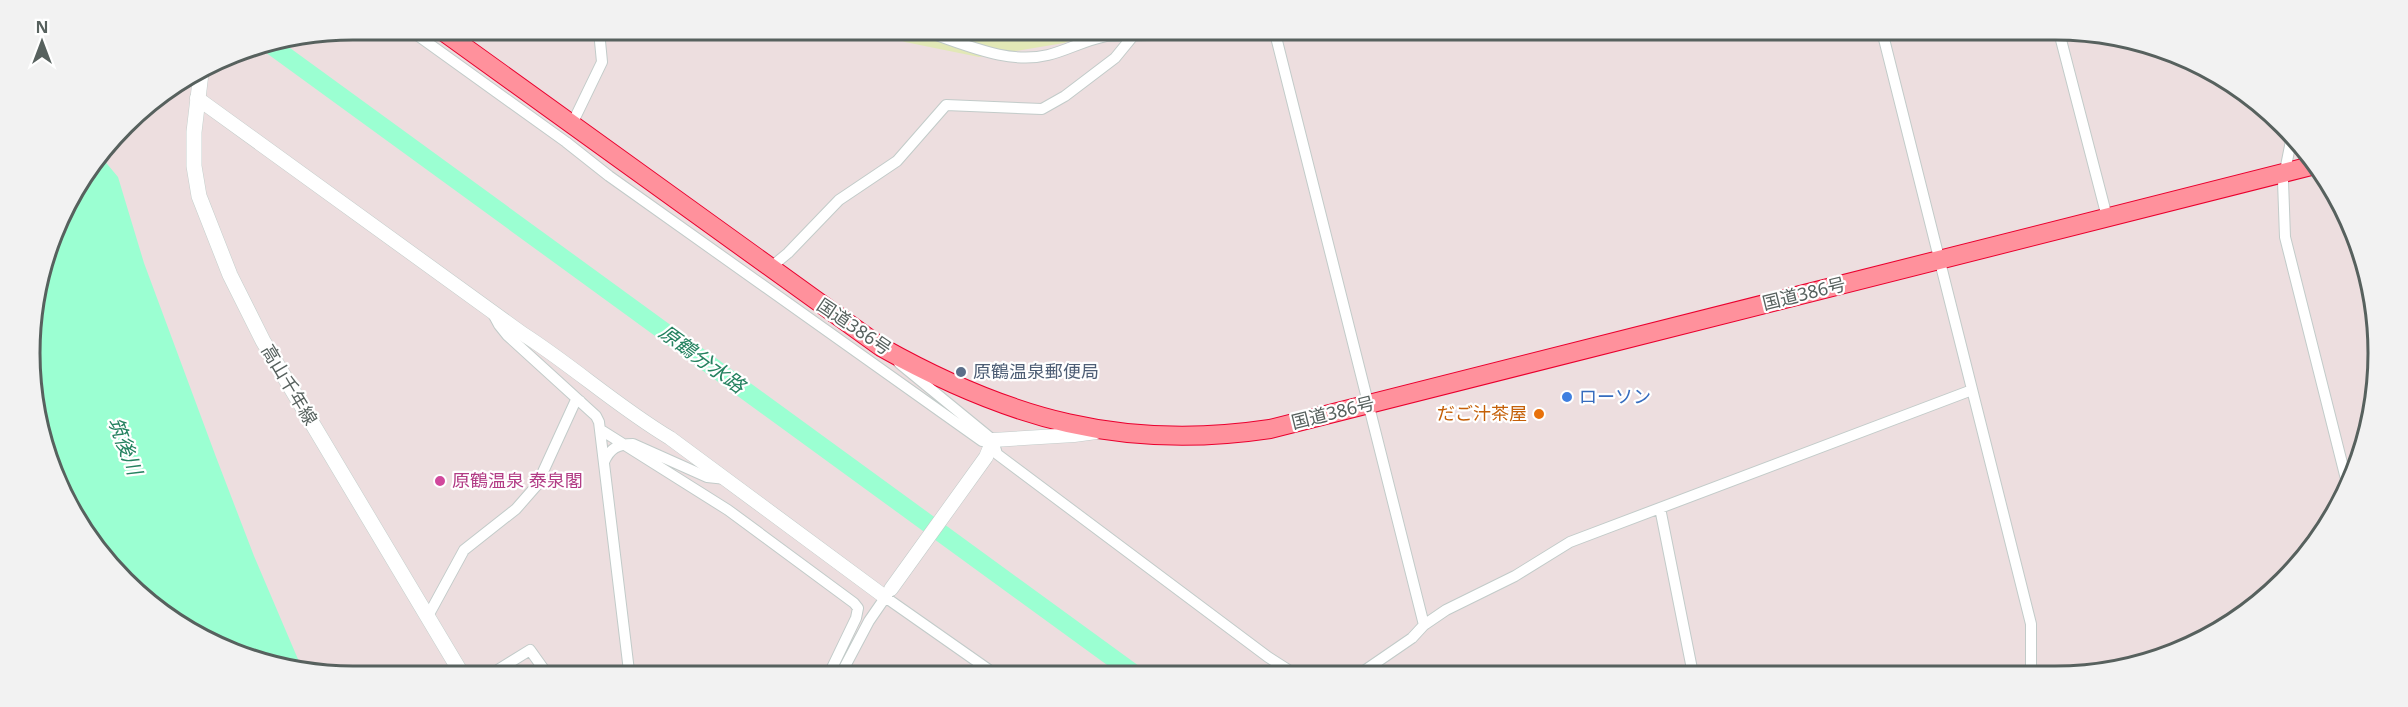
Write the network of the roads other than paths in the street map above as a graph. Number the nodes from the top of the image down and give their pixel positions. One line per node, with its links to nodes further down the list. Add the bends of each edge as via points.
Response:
1 (424, 40): 25 (street, via 907,389 982,441)
2 (455, 40): 11 (highway, 国道386号)
3 (600, 40): 11 (street, via 602,62)
4 (953, 40): 5 (street, via 1021,59 1048,55)
5 (1087, 40)
6 (1130, 40): 17 (street, via 1115,58 1042,109 946,105 897,161 839,200)
7 (1277, 40): 22 (street)
8 (1884, 40): 16 (street)
9 (2061, 40): 15 (street)
10 (199, 86): 18 (street); 32 (main road, 高山千年線, via 193,156 196,180 230,275 265,346)
11 (572, 124): 17 (highway, 国道386号)
12 (2290, 147): 14 (street)
13 (2306, 167): 14 (highway, 国道386号)
14 (2284, 173): 15 (highway, 国道386号); 28 (street, via 2285,237)
15 (2107, 217): 16 (highway, 国道386号)
16 (1940, 260): 20 (street); 22 (highway, 国道386号)
17 (770, 268): 19 (highway, 国道386号)
18 (492, 311): 21 (street, via 507,334); 29 (street)
19 (881, 347): 24 (highway, 国道386号, via 949,383 1004,405); 25 (street)
20 (1972, 390): 30 (street); 44 (street, via 2031,624)
21 (580, 401): 23 (street, via 596,416); 32 (street, via 575,402 537,485 516,508 464,550)
22 (1367, 404): 24 (highway, 国道386号, via 1245,432 1164,435); 33 (street)
23 (601, 430): 26 (street); 27 (street)
24 (1104, 431): 25 (street)
25 (993, 440): 31 (street, via 986,457); 41 (street, via 997,454)
26 (622, 445): 27 (street, via 613,448); 29 (street, via 639,445 707,477); 38 (street, via 728,510 854,603 858,608 856,618)
27 (604, 462): 37 (street)
28 (2344, 472)
29 (726, 479): 31 (street)
30 (1660, 508): 33 (street, via 1570,542); 43 (street)
31 (888, 593): 39 (street); 40 (street)
32 (428, 616): 34 (main road, 高山千年線)
33 (1424, 625): 42 (street)
34 (457, 666)
35 (504, 666): 36 (street, via 530,650)
36 (541, 666)
37 (628, 666)
38 (833, 666)
39 (845, 666)
40 (984, 666)
41 (1282, 666)
42 (1371, 666)
43 (1691, 666)
44 (2031, 666)

